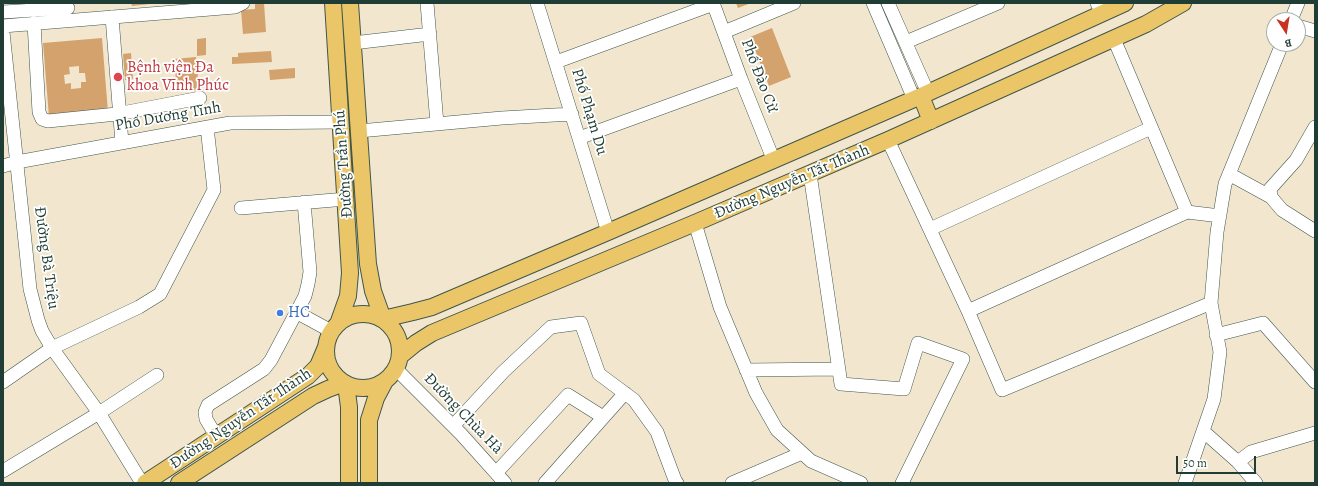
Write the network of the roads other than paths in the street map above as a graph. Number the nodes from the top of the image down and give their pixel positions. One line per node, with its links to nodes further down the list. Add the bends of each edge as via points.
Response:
1 (243, 3): 17 (street, via 235,6)
2 (333, 3): 34 (main road, Đường Trần Phú)
3 (350, 3): 25 (main road, Đường Trần Phú)
4 (427, 3): 22 (street)
5 (537, 3): 27 (street, Phố Phạm Du)
6 (714, 3): 21 (street, Phố Đào Cừ); 27 (street)
7 (794, 3): 21 (street)
8 (873, 3): 29 (street)
9 (888, 3): 24 (street)
10 (998, 3): 13 (street)
11 (1125, 3): 14 (main road, Đường Nguyễn Tất Thành)
12 (1183, 3): 23 (main road, Đường Nguyễn Tất Thành)
13 (983, 6): 24 (street)
14 (1100, 8): 29 (main road, Đường Nguyễn Tất Thành)
15 (69, 10): 16 (street); 17 (street); 18 (street)
16 (3, 12)
17 (112, 17): 31 (street)
18 (34, 23): 19 (street); 31 (street, via 42,119 48,121)
19 (3, 26)
20 (3, 32): 44 (street, Đường Bà Triệu)
21 (724, 32): 28 (street, Phố Đào Cừ)
22 (430, 34): 25 (street); 35 (street)
23 (1114, 39): 33 (main road, Đường Nguyễn Tất Thành); 38 (street)
24 (906, 42): 29 (street)
25 (353, 43): 39 (main road, Đường Trần Phú)
26 (1279, 52): 47 (street)
27 (556, 62): 32 (street, Phố Phạm Du)
28 (741, 79): 40 (street); 43 (street, Phố Đào Cừ)
29 (921, 96): 33 (main road); 43 (main road, Đường Nguyễn Tất Thành)
30 (200, 98): 31 (street)
31 (120, 114): 42 (street)
32 (572, 114): 35 (street); 40 (street, Phố Phạm Du)
33 (931, 121): 41 (main road, Đường Nguyễn Tất Thành)
34 (341, 122): 36 (street, Phố Dương Tĩnh, via 230,123); 49 (main road, Đường Trần Phú)
35 (437, 124): 39 (street)
36 (207, 127): 42 (street, Phố Dương Tĩnh); 64 (street, via 214,190 160,294 139,307)
37 (1315, 127): 48 (street, via 1296,160 1270,189)
38 (1151, 128): 52 (street); 55 (street)
39 (359, 131): 61 (main road, Đường Trần Phú, via 368,264 373,291)
40 (579, 138): 57 (street, Phố Phạm Du)
41 (888, 140): 46 (main road, Đường Nguyễn Tất Thành); 55 (street)
42 (122, 143): 44 (street, Phố Dương Tĩnh)
43 (774, 161): 57 (main road, Đường Nguyễn Tất Thành)
44 (17, 162): 45 (street, Phố Dương Tĩnh); 64 (street, Đường Bà Triệu, via 32,300 42,331)
45 (3, 166)
46 (810, 174): 54 (main road, Đường Nguyễn Tất Thành); 66 (street)
47 (1229, 174): 48 (street); 53 (street)
48 (1272, 198): 56 (street, via 1282,210)
49 (346, 199): 50 (street); 62 (main road, Đường Trần Phú, via 350,281 347,301)
50 (304, 202): 51 (street); 60 (street, via 310,272 305,296)
51 (241, 208)
52 (1187, 212): 53 (street); 59 (street)
53 (1220, 216): 58 (street)
54 (695, 223): 65 (main road, Đường Nguyễn Tất Thành, via 436,331 416,343); 67 (street, via 720,307)
55 (930, 229): 59 (street)
56 (1315, 231)
57 (608, 232): 61 (main road, Đường Nguyễn Tất Thành, via 432,307)
58 (1210, 303): 59 (street, via 1002,390); 63 (street)
59 (968, 311)
60 (296, 312): 62 (street); 79 (street, via 264,369 208,405 206,419)
61 (383, 319): 62 (main road, via 372,314 348,317); 65 (main road, via 397,335 400,345)
62 (332, 333): 72 (main road, via 326,356 335,376); 79 (main road, Đường Nguyễn Tất Thành, via 322,358 313,371)
63 (1216, 335): 71 (street, via 1263,323); 77 (street, via 1220,352 1214,398)
64 (52, 348): 70 (street); 74 (street, Đường Bà Triệu)
65 (398, 362): 69 (main road); 76 (street, Đường Chùa Hà)
66 (839, 369): 67 (street); 93 (street, via 841,384 904,388 918,343 963,359)
67 (746, 370): 80 (street, via 777,430)
68 (157, 375): 74 (street)
69 (385, 381): 72 (main road, via 364,388); 87 (main road, via 369,420)
70 (3, 382)
71 (1315, 382)
72 (344, 383): 85 (main road, Đường Nguyễn Tất Thành, via 313,396); 86 (main road, via 349,407)
73 (625, 393): 75 (street); 76 (street, via 598,374 582,323 551,327 503,372); 90 (street, via 634,400 657,432)
74 (99, 413): 82 (street); 84 (street, Đường Bà Triệu)
75 (603, 417): 83 (street, via 568,395); 89 (street)
76 (453, 426): 83 (street, Đường Chùa Hà)
77 (1203, 431): 81 (street); 94 (street)
78 (1315, 433): 81 (street, via 1251,452)
79 (216, 436): 84 (main road, Đường Nguyễn Tất Thành)
80 (802, 453): 91 (street); 92 (street, via 811,461)
81 (1238, 462): 95 (street)
82 (3, 472)
83 (496, 473): 88 (street, Đường Chùa Hà)
84 (143, 483)
85 (179, 483)
86 (349, 483)
87 (368, 483)
88 (505, 483)
89 (545, 483)
90 (677, 483)
91 (732, 483)
92 (861, 483)
93 (902, 483)
94 (1186, 483)
95 (1256, 483)

